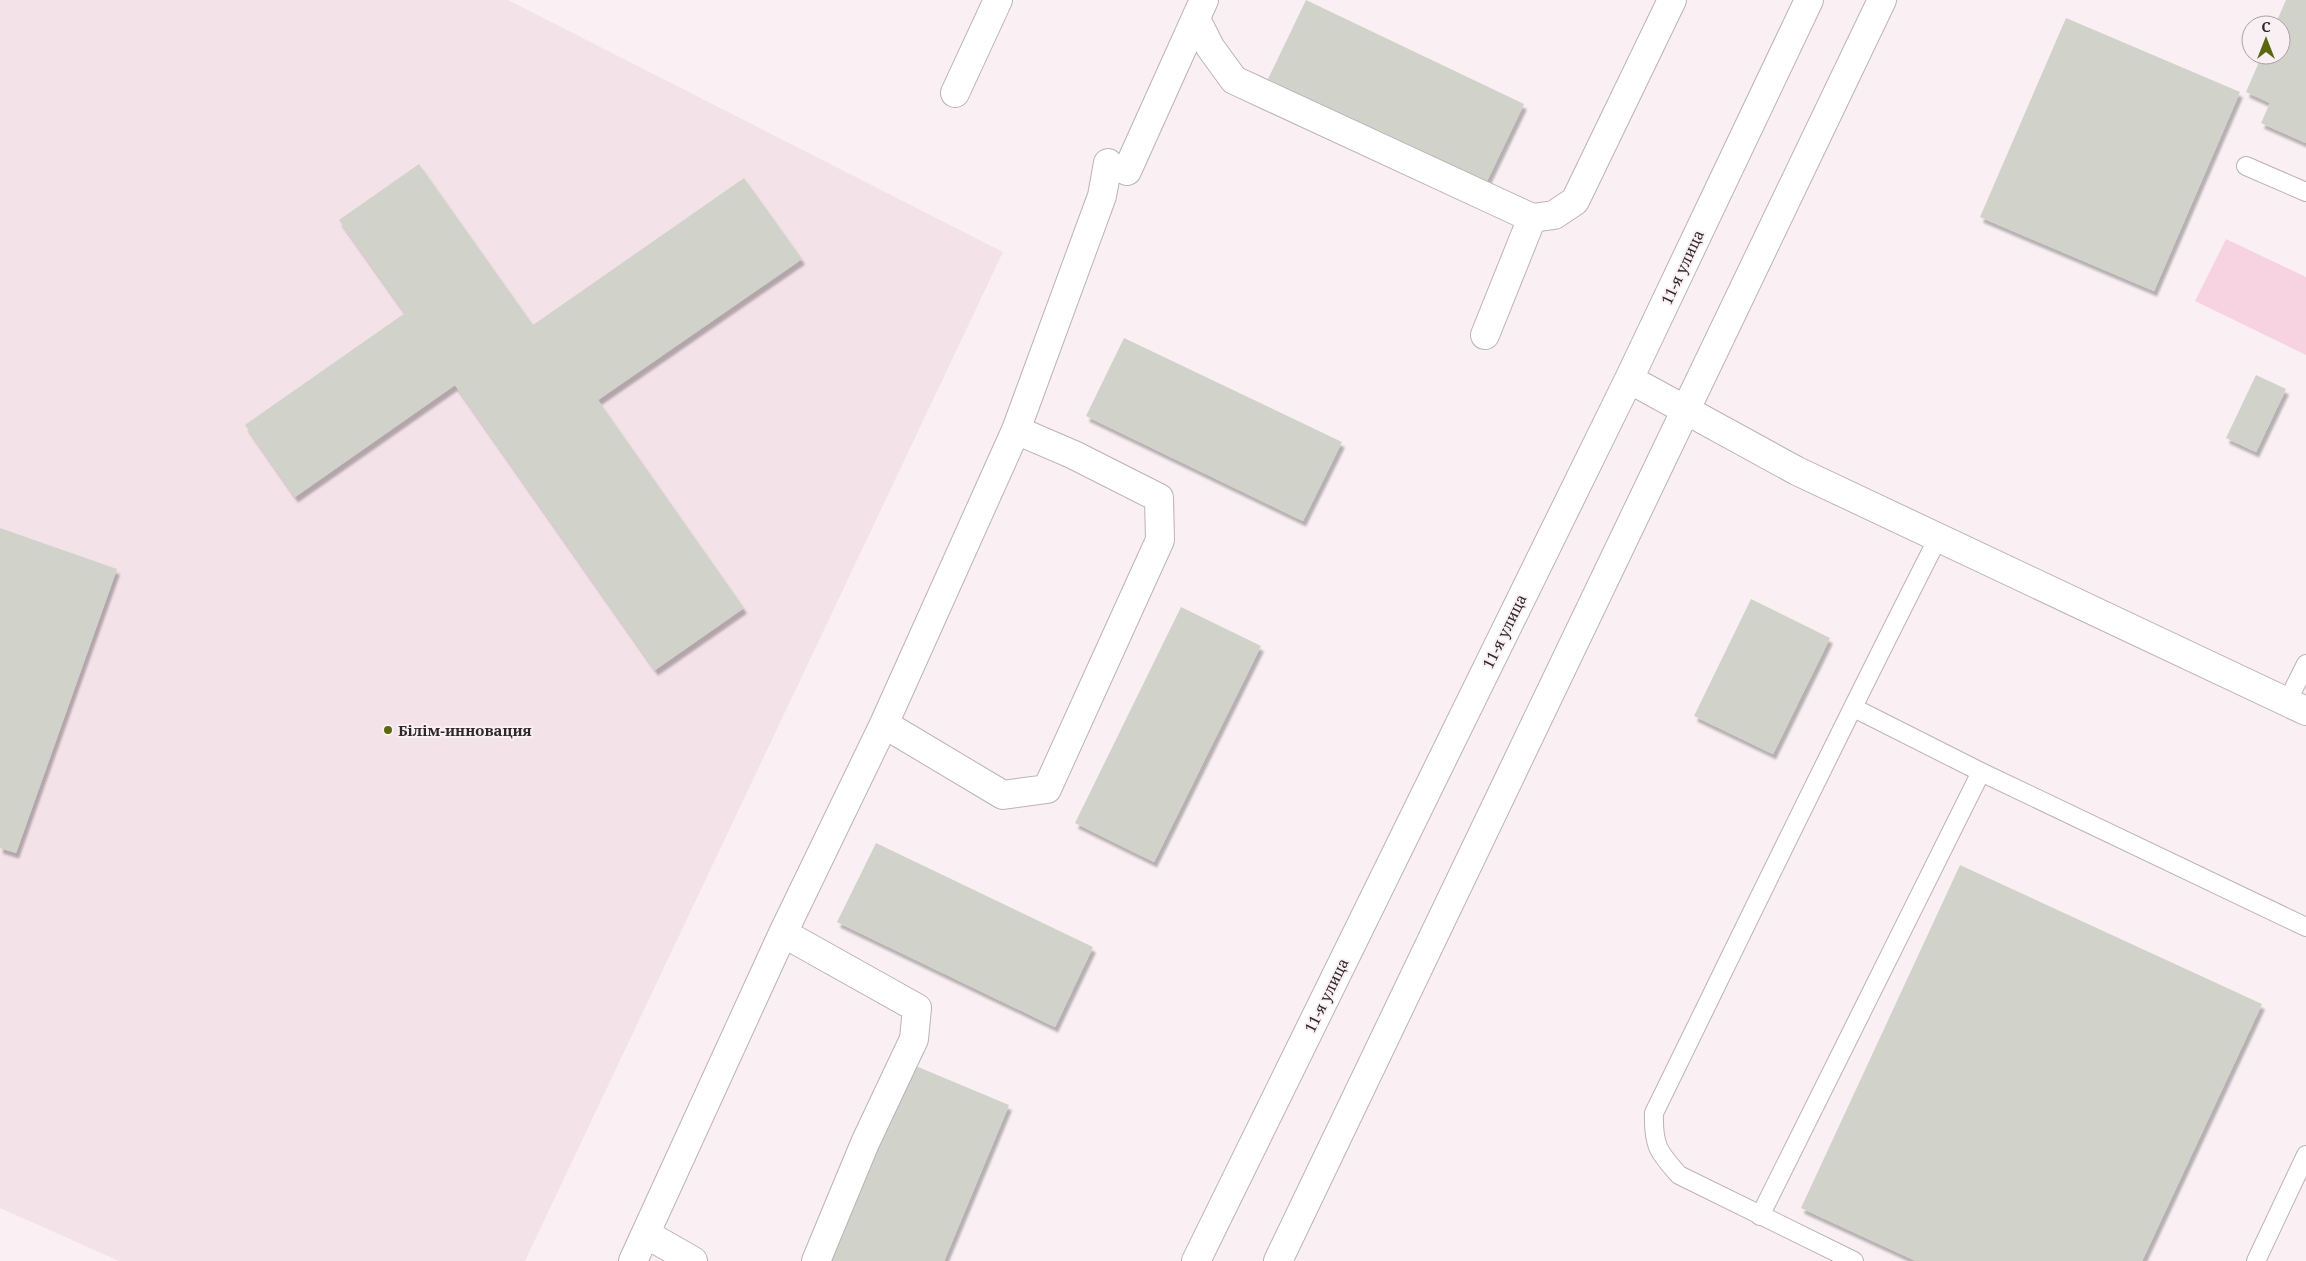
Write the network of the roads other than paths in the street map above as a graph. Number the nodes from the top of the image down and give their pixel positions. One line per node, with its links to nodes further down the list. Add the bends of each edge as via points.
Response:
1 (998, 0): 6 (street)
2 (1672, 0): 9 (street, via 1574,201 1554,215)
3 (1809, 0): 11 (street, 11-я улица)
4 (1882, 0): 12 (street)
5 (1200, 10): 9 (street, via 1210,47 1234,80); 13 (street, via 1102,196)
6 (955, 93)
7 (2246, 166): 8 (lane)
8 (2306, 192)
9 (1532, 218): 10 (street)
10 (1485, 335)
11 (1629, 379): 12 (street); 28 (street, 11-я улица)
12 (1687, 410): 14 (street, via 1797,471); 29 (street)
13 (1016, 430): 18 (street); 18 (street, via 1160,498 1160,540 1047,789 1002,795)
14 (1938, 538): 16 (street); 17 (lane, via 1887,635)
15 (2306, 664): 16 (lane)
16 (2297, 706)
17 (1854, 708): 19 (lane); 23 (lane, via 1654,1113 1653,1137 1664,1159 1679,1175)
18 (884, 724): 21 (street)
19 (1981, 772): 20 (lane); 23 (lane)
20 (2306, 927)
21 (783, 933): 24 (street); 27 (street, via 917,1008 914,1039 865,1143)
22 (2306, 1155): 31 (lane)
23 (1760, 1216): 30 (lane)
24 (646, 1234): 25 (street); 26 (street)
25 (633, 1261)
26 (693, 1261)
27 (816, 1261)
28 (1196, 1261)
29 (1278, 1261)
30 (1854, 1261)
31 (2256, 1261)

